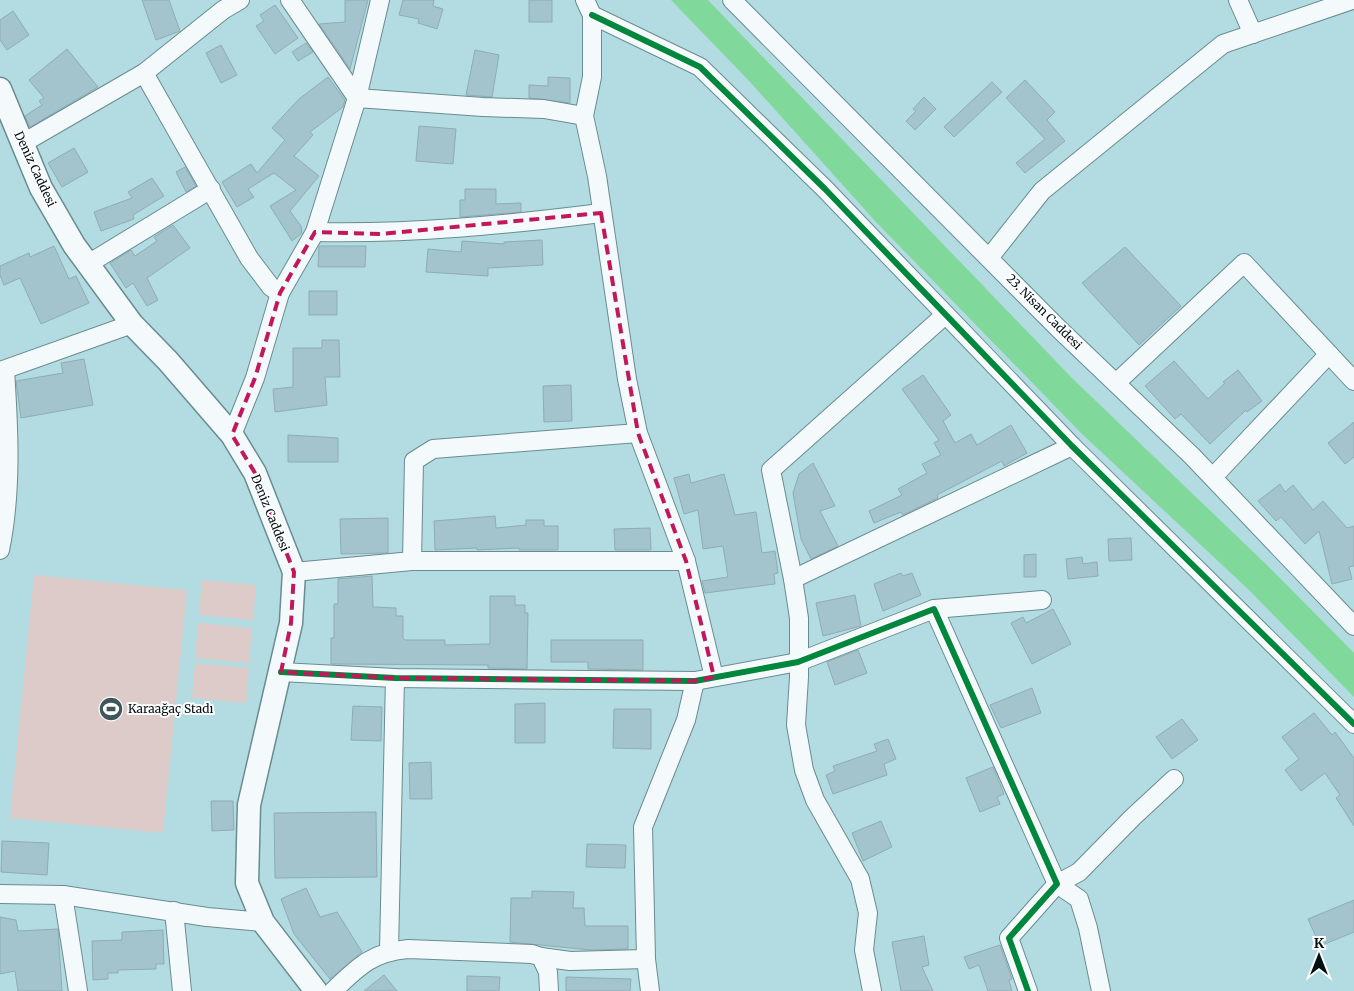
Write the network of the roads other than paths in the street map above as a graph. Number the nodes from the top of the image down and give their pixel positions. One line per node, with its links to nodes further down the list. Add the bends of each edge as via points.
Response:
1 (240, 0): 9 (street)
2 (290, 0): 11 (street)
3 (380, 0): 11 (street)
4 (732, 0): 17 (street, 23. Nisan Caddesi)
5 (1238, 0): 8 (street)
6 (1352, 0): 8 (street)
7 (588, 7): 12 (street, via 592,77); 20 (street, via 700,67 825,189)
8 (1254, 34): 17 (street, via 1223,44 1042,191)
9 (144, 73): 13 (street); 14 (street)
10 (0, 89): 13 (street, Deniz Caddesi)
11 (356, 98): 12 (street, via 544,109); 16 (street)
12 (584, 116): 15 (street)
13 (22, 143): 18 (street, Deniz Caddesi, via 41,188)
14 (211, 189): 18 (street); 19 (street, via 249,258 271,287)
15 (601, 213): 16 (street, via 389,233); 26 (street, via 626,379)
16 (315, 232): 19 (street)
17 (989, 258): 25 (street, 23. Nisan Caddesi)
18 (88, 264): 21 (street, Deniz Caddesi)
19 (280, 293): 27 (street, via 255,378)
20 (945, 314): 28 (street); 34 (street, via 771,470)
21 (132, 324): 23 (street); 27 (street, Deniz Caddesi)
22 (1329, 354): 24 (street); 25 (street, via 1244,263); 29 (street)
23 (2, 371): 30 (street, via 9,419 4,532)
24 (1354, 381)
25 (1116, 383): 29 (street, 23. Nisan Caddesi)
26 (638, 433): 31 (street, via 433,449 414,461); 32 (street)
27 (232, 435): 33 (street, Deniz Caddesi, via 255,473)
28 (1072, 446): 34 (street); 43 (street)
29 (1213, 477): 37 (street, 23. Nisan Caddesi)
30 (0, 550)
31 (412, 561): 32 (street); 33 (street)
32 (686, 561): 40 (street)
33 (294, 572): 39 (street, Deniz Caddesi, via 291,624)
34 (793, 579): 38 (street, via 799,618)
35 (1042, 600): 36 (street)
36 (934, 609): 38 (street); 45 (street)
37 (1354, 626)
38 (798, 662): 40 (street); 59 (street, via 796,725 804,770 814,800 860,879 868,913 864,950)
39 (281, 672): 41 (street); 49 (street, Deniz Caddesi, via 249,805 247,883)
40 (714, 677): 42 (street)
41 (395, 678): 42 (street); 50 (street)
42 (695, 681): 52 (street, via 686,720 642,827)
43 (1354, 724)
44 (1174, 779): 45 (street, via 1079,872)
45 (1057, 884): 60 (street, via 1008,938); 61 (street, via 1079,899)
46 (0, 894): 47 (street)
47 (63, 895): 48 (street); 53 (street)
48 (174, 911): 49 (street); 54 (street)
49 (263, 922): 55 (street, Deniz Caddesi)
50 (389, 951): 51 (street, via 483,952); 56 (street, via 373,957)
51 (541, 957): 52 (street, via 570,961); 57 (street, via 548,972)
52 (646, 959): 58 (street)
53 (78, 991)
54 (182, 991)
55 (316, 991)
56 (333, 991)
57 (549, 991)
58 (650, 991)
59 (872, 991)
60 (1028, 991)
61 (1101, 991)

